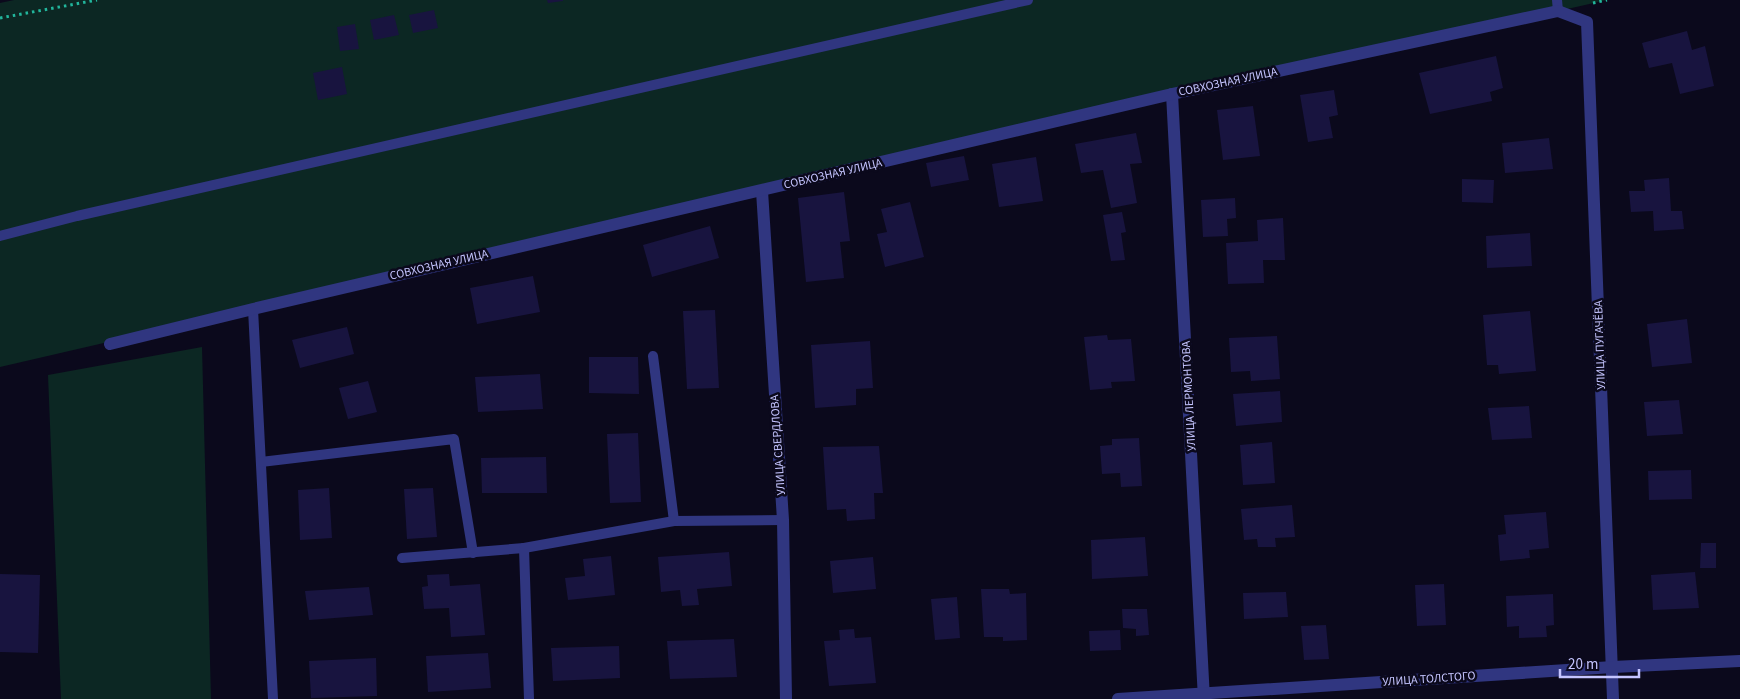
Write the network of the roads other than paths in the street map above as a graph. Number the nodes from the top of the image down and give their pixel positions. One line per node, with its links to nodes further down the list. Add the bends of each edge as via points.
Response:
1 (1028, 0): 5 (lane)
2 (1558, 5): 3 (street, СОВХОЗНАЯ УЛИЦА); 16 (street, УЛИЦА ПУГАЧЁВА, via 1587,22)
3 (1172, 94): 4 (street, СОВХОЗНАЯ УЛИЦА); 17 (street, УЛИЦА ЛЕРМОНТОВА)
4 (762, 190): 6 (street, СОВХОЗНАЯ УЛИЦА); 10 (street, УЛИЦА СВЕРДЛОВА)
5 (0, 236)
6 (253, 309): 7 (street, СОВХОЗНАЯ УЛИЦА); 9 (lane)
7 (110, 344)
8 (653, 356): 11 (lane)
9 (261, 462): 13 (lane, via 454,439); 18 (lane)
10 (783, 520): 11 (lane); 20 (street, УЛИЦА СВЕРДЛОВА)
11 (674, 521): 12 (lane)
12 (524, 548): 13 (lane); 19 (lane)
13 (473, 553): 14 (lane)
14 (402, 558)
15 (1740, 661): 16 (street, УЛИЦА ТОЛСТОГО)
16 (1613, 667): 17 (street, УЛИЦА ТОЛСТОГО); 22 (street, УЛИЦА ПУГАЧЁВА)
17 (1204, 697): 21 (street, УЛИЦА ТОЛСТОГО)
18 (273, 699)
19 (529, 699)
20 (786, 699)
21 (1118, 699)
22 (1613, 699)

